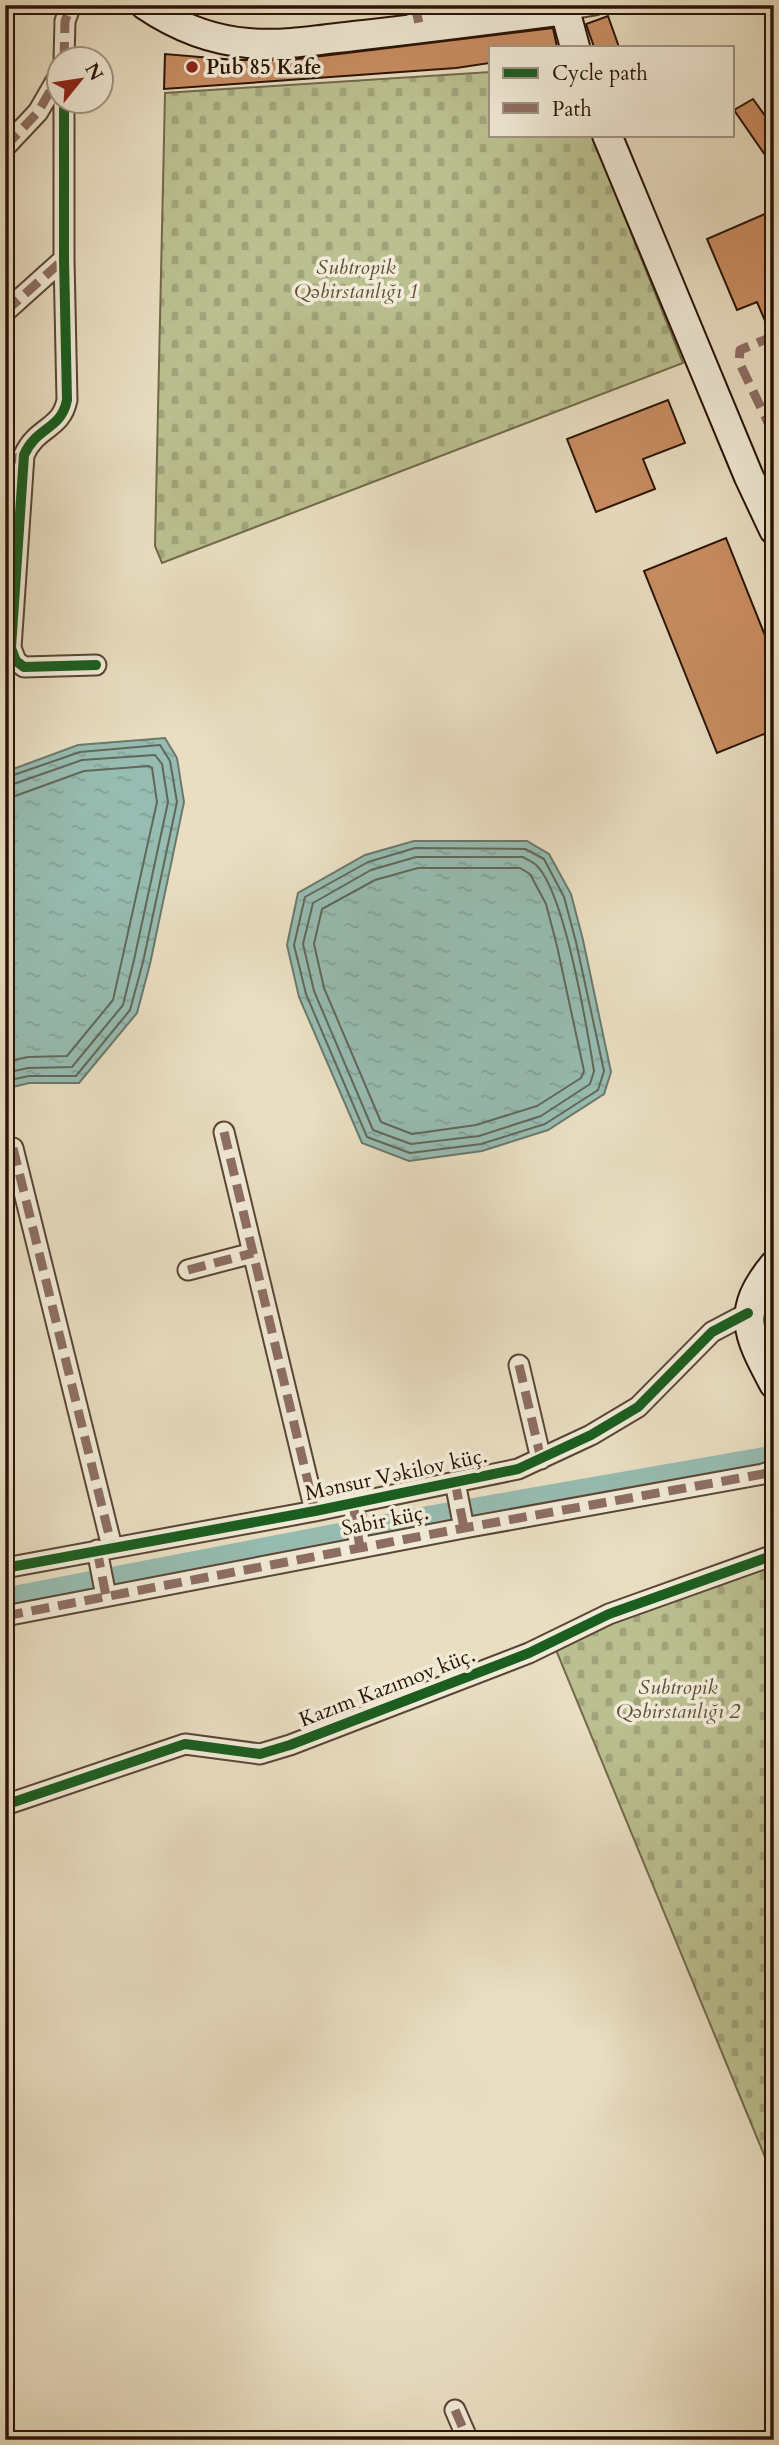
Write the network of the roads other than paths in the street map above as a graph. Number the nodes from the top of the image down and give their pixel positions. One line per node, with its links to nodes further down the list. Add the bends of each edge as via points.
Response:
1 (71, 5): 6 (street)
2 (145, 5): 5 (street, via 197,33 249,44 282,43)
3 (595, 5): 4 (street)
4 (565, 7): 5 (street); 7 (street)
5 (418, 17)
6 (64, 46)
7 (575, 46)
8 (46, 98): 11 (street)
9 (64, 116): 12 (street)
10 (607, 136): 16 (street)
11 (5, 148)
12 (64, 259): 13 (street); 14 (street, via 65,412 30,442)
13 (5, 312)
14 (24, 456): 15 (street); 17 (street, via 11,648 24,667)
15 (5, 463)
16 (774, 530)
17 (96, 665)
18 (224, 1132): 20 (street)
19 (13, 1148): 33 (street)
20 (253, 1253): 22 (street); 30 (street)
21 (774, 1265): 23 (street)
22 (188, 1269)
23 (748, 1313): 25 (street, via 752,1338); 26 (street, Mənsur Vəkilov küç., via 712,1332 638,1407)
24 (519, 1365): 26 (street)
25 (774, 1384)
26 (541, 1459): 28 (street, Mənsur Vəkilov küç., via 518,1469)
27 (774, 1470): 31 (street, Sabir küç.)
28 (455, 1482): 29 (street, Mənsur Vəkilov küç.); 31 (street)
29 (353, 1503): 30 (street, Mənsur Vəkilov küç.); 32 (street)
30 (315, 1511): 33 (street, Mənsur Vəkilov küç.)
31 (464, 1528): 32 (street, Sabir küç.)
32 (360, 1548): 36 (street, Sabir küç.)
33 (104, 1549): 35 (street, Mənsur Vəkilov küç.); 36 (street)
34 (774, 1555): 38 (street, Kazım Kazımov küç., via 609,1614 529,1653 290,1745 260,1754 185,1744)
35 (5, 1568)
36 (106, 1596): 37 (street, Sabir küç.)
37 (5, 1616)
38 (5, 1805)
39 (455, 2410): 40 (street)
40 (468, 2440)

